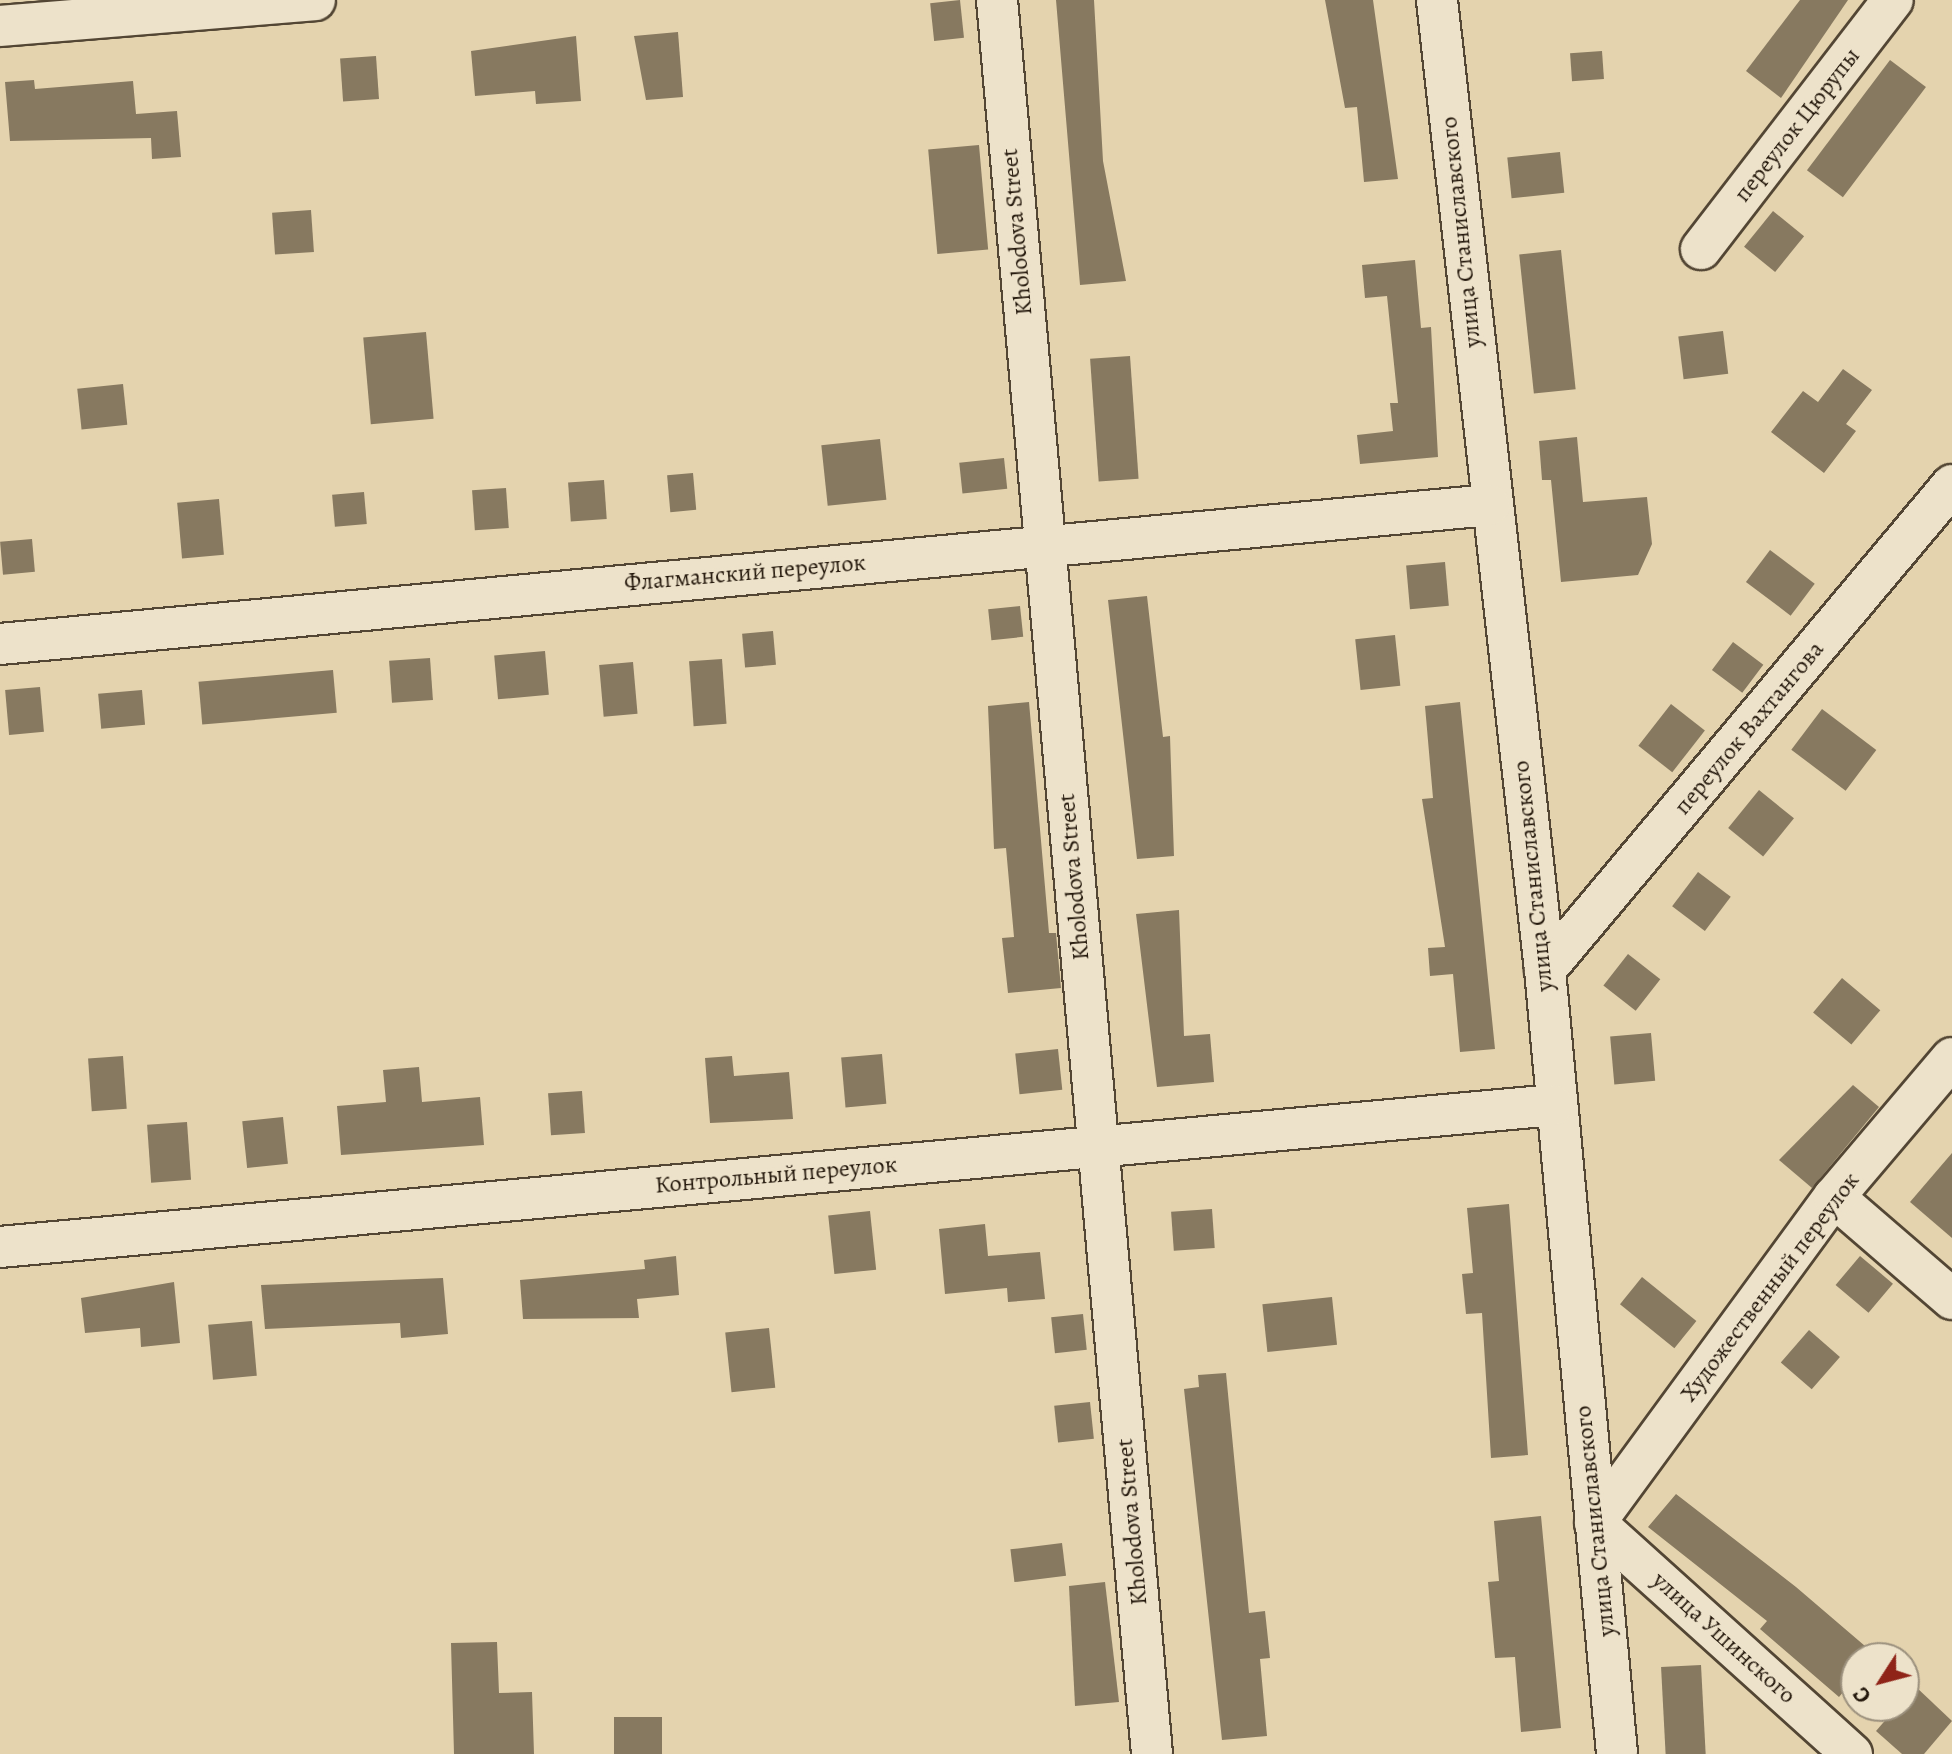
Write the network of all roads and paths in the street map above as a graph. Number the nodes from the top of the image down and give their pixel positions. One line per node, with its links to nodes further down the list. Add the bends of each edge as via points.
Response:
1 (315, 0): 5 (street)
2 (997, 0): 9 (street, Kholodova Street)
3 (1437, 0): 8 (street, улица Станиславского)
4 (1893, 0): 6 (street, переулок Цюрупы)
5 (0, 26)
6 (1701, 249)
7 (1952, 485): 11 (street, переулок Вахтангова)
8 (1490, 505): 9 (street, Флагманский переулок); 11 (street, улица Станиславского)
9 (1045, 545): 10 (street, Флагманский переулок); 14 (street, Kholodova Street)
10 (0, 644)
11 (1545, 970): 13 (street, улица Станиславского)
12 (1952, 1058): 15 (street, Художественный переулок)
13 (1553, 1105): 14 (street, Контрольный переулок); 18 (street, улица Станиславского)
14 (1098, 1145): 16 (street, Контрольный переулок); 19 (street, Kholodova Street)
15 (1834, 1197): 17 (street); 18 (street, Художественный переулок)
16 (0, 1247)
17 (1952, 1299)
18 (1595, 1523): 20 (street, улица Станиславского); 21 (street, улица Ушинского)
19 (1152, 1754)
20 (1617, 1754)
21 (1852, 1754)

